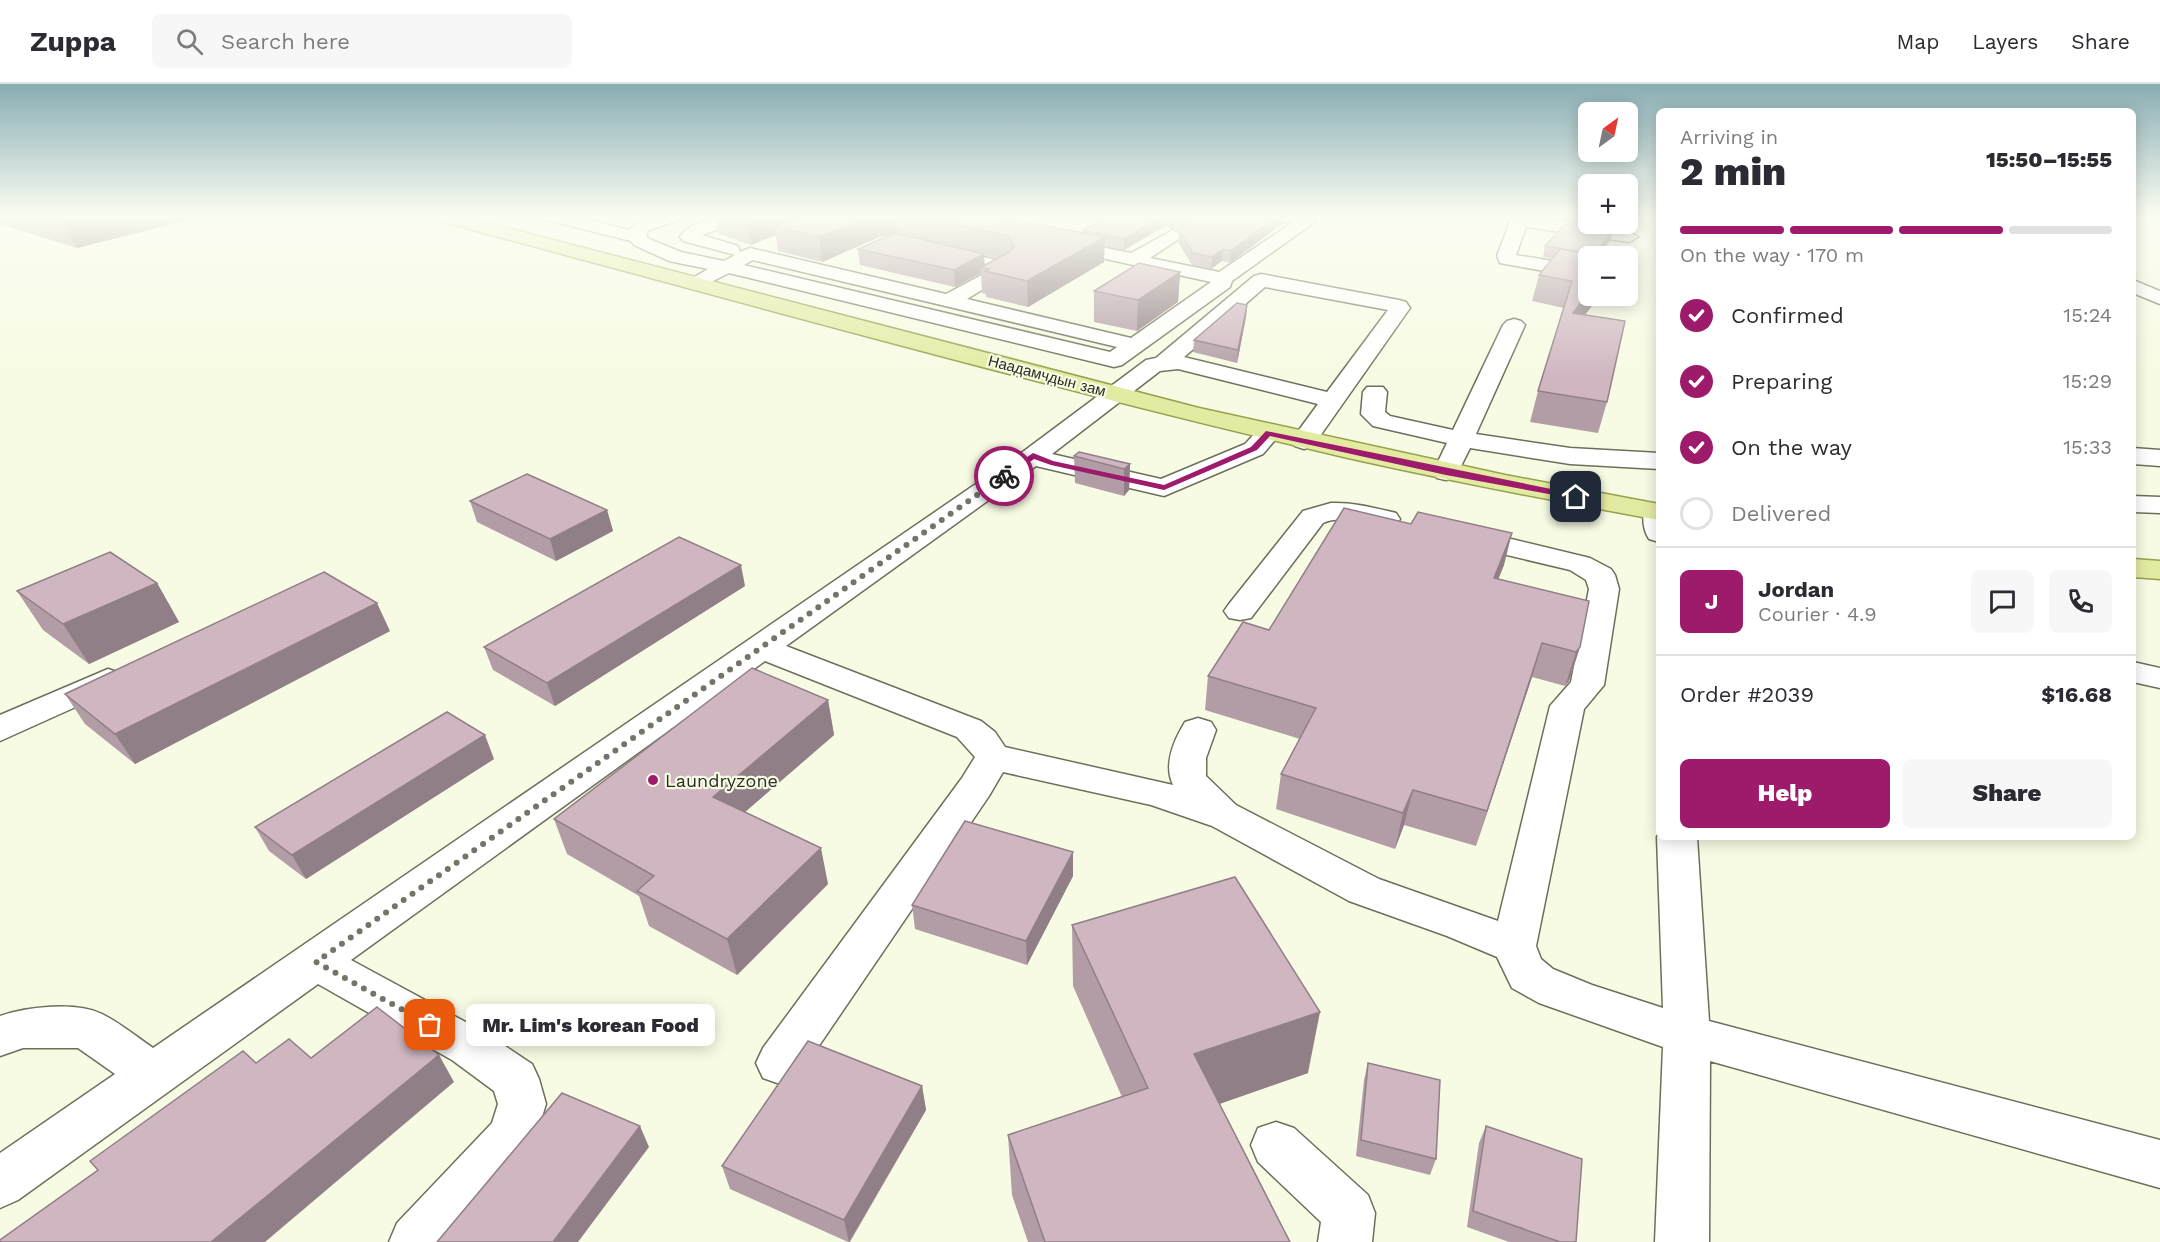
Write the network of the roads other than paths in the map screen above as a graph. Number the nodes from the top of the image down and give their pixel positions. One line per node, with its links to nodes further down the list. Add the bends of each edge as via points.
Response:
1 (645, 270): 11 (main road, Наадамчдын зам)
2 (721, 270): 11 (street)
3 (737, 270): 18 (street)
4 (818, 270): 9 (street)
5 (830, 270): 9 (street)
6 (1003, 270): 14 (street)
7 (1183, 270): 10 (street)
8 (1235, 270): 10 (street)
9 (826, 272): 14 (street)
10 (1222, 279): 16 (street, via 1223,283)
11 (694, 283): 18 (main road, Наадамчдын зам)
12 (2136, 287): 13 (street)
13 (2160, 298)
14 (948, 301): 16 (street)
15 (1514, 325): 22 (street)
16 (1135, 345): 18 (street)
17 (1164, 362): 18 (street); 20 (street, via 1178,362); 20 (street, via 1261,280 1398,306)
18 (1103, 380): 21 (main road, Наадамчдын зам); 24 (street)
19 (1375, 392): 22 (street, via 1376,419)
20 (1333, 401): 23 (street)
21 (1269, 433): 23 (main road, Наадамчдын зам); 24 (street, via 1254,448 1164,488)
22 (1462, 438): 27 (street, via 1570,456); 28 (street)
23 (1304, 441): 28 (main road, Наадамчдын зам)
24 (1033, 456): 35 (street)
25 (2136, 456): 26 (street)
26 (2160, 458)
27 (1656, 461)
28 (1446, 472): 31 (main road, Наадамчдын зам)
29 (2136, 504): 30 (street)
30 (2160, 505)
31 (1656, 519)
32 (2136, 568): 33 (main road)
33 (2160, 570)
34 (1240, 611): 44 (street, via 1313,517 1326,510 1339,509 1580,564 1600,575 1604,590 1587,685 1567,706)
35 (761, 648): 41 (street, via 969,729); 45 (street)
36 (136, 667): 39 (street)
37 (2136, 673): 38 (street)
38 (2160, 678)
39 (0, 729)
40 (1198, 730): 42 (street, via 1185,764 1189,784)
41 (993, 757): 42 (street, via 1157,793); 48 (street, via 976,787)
42 (1226, 816): 44 (street, via 1364,890)
43 (1677, 840): 46 (street)
44 (1514, 946): 46 (street, via 1528,976 1557,991)
45 (316, 962): 49 (street); 53 (street, via 468,1046 515,1079 522,1104 513,1136)
46 (1687, 1035): 51 (street); 55 (street)
47 (0, 1036): 49 (street, via 23,1028 86,1028)
48 (780, 1063)
49 (155, 1075): 52 (street)
50 (1276, 1145): 54 (street, via 1348,1213)
51 (2160, 1164)
52 (0, 1183)
53 (416, 1242)
54 (1344, 1242)
55 (1682, 1242)

